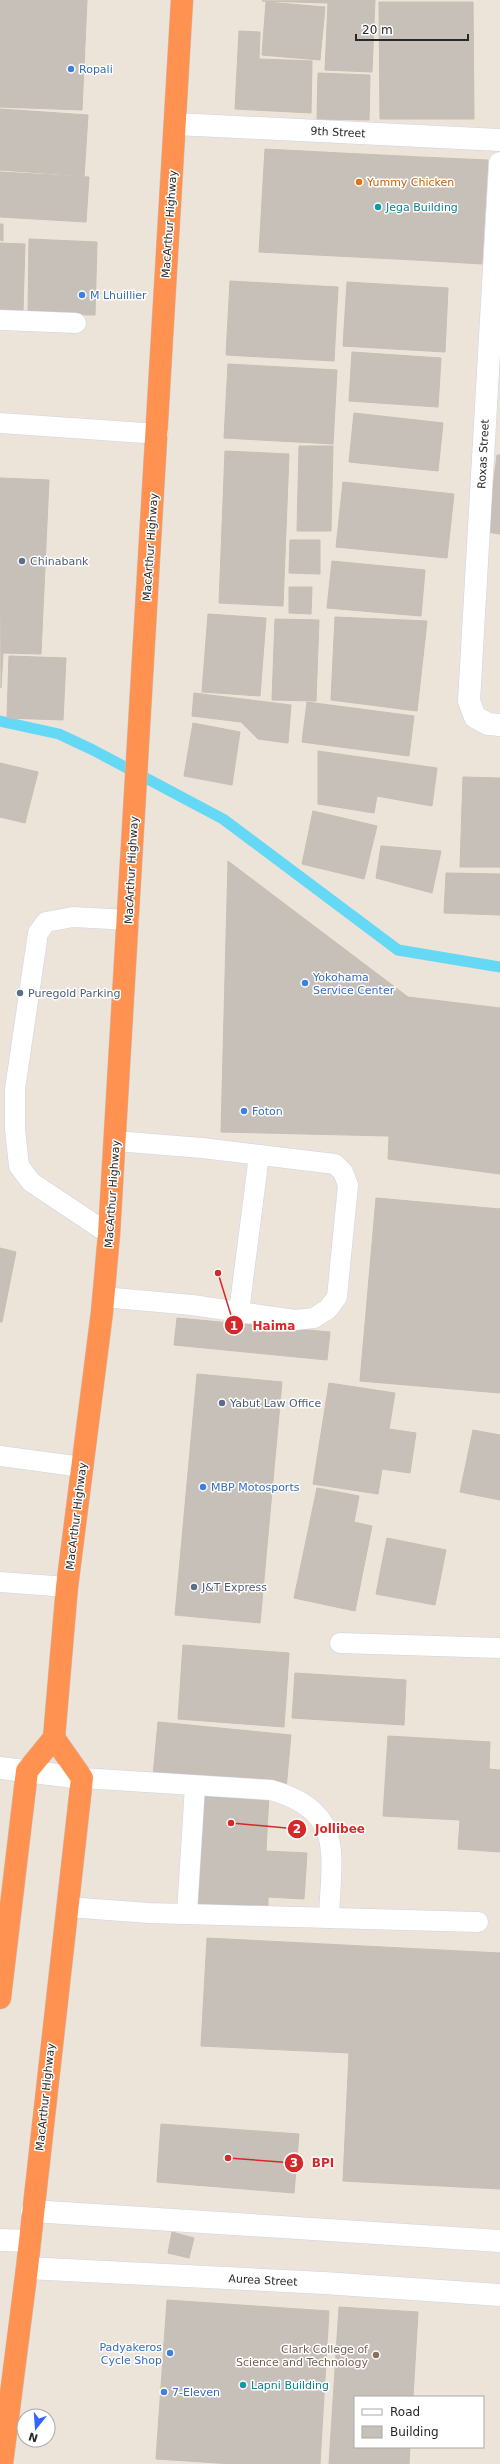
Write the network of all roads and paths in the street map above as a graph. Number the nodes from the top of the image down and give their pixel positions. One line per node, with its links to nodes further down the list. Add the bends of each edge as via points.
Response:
1 (182, 0): 2 (highway, MacArthur Highway)
2 (176, 124): 3 (street, 9th Street); 8 (highway, MacArthur Highway)
3 (500, 140)
4 (500, 163): 9 (street, Roxas Street, via 469,701 475,717 488,724)
5 (0, 320): 6 (lane)
6 (76, 323)
7 (0, 423): 8 (lane)
8 (158, 434): 10 (highway, MacArthur Highway, via 142,653)
9 (500, 725)
10 (129, 920): 11 (lane, via 73,917 46,922 38,933); 12 (highway, MacArthur Highway)
11 (8, 1088): 14 (lane, via 19,1166 32,1182)
12 (115, 1141): 13 (lane); 14 (highway, MacArthur Highway)
13 (259, 1155): 16 (lane); 16 (lane, via 335,1164 343,1172 348,1184 336,1297 328,1309 314,1318 295,1320)
14 (110, 1234): 15 (highway, MacArthur Highway)
15 (104, 1297): 16 (lane); 18 (highway, MacArthur Highway)
16 (239, 1312)
17 (0, 1456): 18 (lane)
18 (82, 1467): 20 (highway, MacArthur Highway)
19 (0, 1582): 20 (lane)
20 (67, 1588): 23 (highway, MacArthur Highway)
21 (340, 1643): 22 (lane)
22 (500, 1648)
23 (54, 1738): 25 (highway); 26 (highway)
24 (0, 1768): 25 (street)
25 (27, 1771): 26 (street); 32 (highway)
26 (82, 1778): 27 (lane); 28 (highway, MacArthur Highway)
27 (195, 1786): 29 (lane); 30 (lane, via 271,1790 294,1796 315,1810 331,1840)
28 (67, 1907): 29 (lane); 33 (highway, MacArthur Highway)
29 (187, 1914): 30 (lane)
30 (329, 1918): 31 (lane)
31 (478, 1922)
32 (0, 1998)
33 (32, 2211): 35 (highway, MacArthur Highway); 36 (street)
34 (0, 2240): 35 (street)
35 (30, 2241): 37 (highway, MacArthur Highway)
36 (500, 2242)
37 (26, 2268): 38 (street, Aurea Street); 39 (highway, MacArthur Highway)
38 (500, 2294)
39 (2, 2464)

